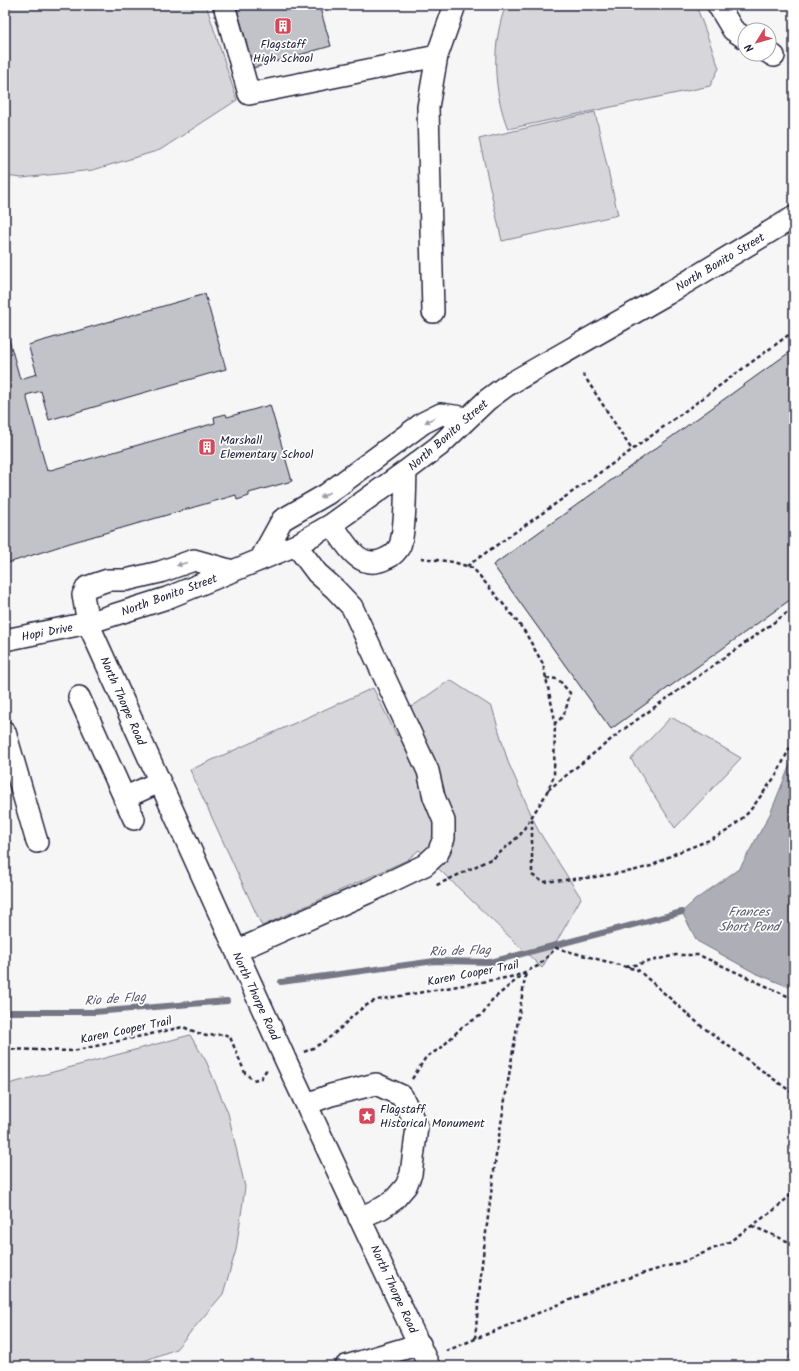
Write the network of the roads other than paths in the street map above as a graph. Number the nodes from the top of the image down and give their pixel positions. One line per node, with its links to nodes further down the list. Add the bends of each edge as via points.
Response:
1 (224, 5): 5 (street, via 249,94)
2 (455, 5): 5 (street)
3 (718, 5): 4 (street)
4 (737, 33)
5 (437, 56): 7 (street, via 428,107)
6 (794, 217): 8 (street, North Bonito Street, via 667,294 506,386)
7 (433, 312)
8 (468, 418): 9 (street, North Bonito Street, via 439,446); 12 (street, one-way to 12, via 441,414 423,423 328,494 282,520)
9 (406, 472): 10 (street, North Bonito Street); 10 (street, via 401,544 392,556 378,563 364,562 351,552)
10 (332, 524): 11 (street, North Bonito Street)
11 (296, 545): 12 (street, North Bonito Street); 22 (street, via 317,573 352,607 428,771 434,798 444,821 444,838 438,853 425,865)
12 (260, 560): 13 (street, North Bonito Street)
13 (233, 571): 14 (street, North Bonito Street, via 167,598); 14 (street, North Thorpe Road, one-way to 14, via 194,560 160,572 126,580 108,580 87,587 83,595)
14 (88, 623): 15 (street, Hopi Drive); 18 (street, North Thorpe Road)
15 (5, 640)
16 (79, 697): 19 (street)
17 (5, 732): 21 (street)
18 (159, 782): 19 (street); 22 (street, North Thorpe Road)
19 (124, 798): 20 (street)
20 (134, 819)
21 (37, 842)
22 (236, 951): 23 (street, North Thorpe Road)
23 (307, 1104): 24 (street, North Thorpe Road); 24 (street, via 376,1084 402,1096 417,1127 411,1174 406,1186 394,1200)
24 (360, 1218): 25 (street, North Thorpe Road)
25 (420, 1344): 26 (street); 27 (street, North Thorpe Road)
26 (346, 1366)
27 (429, 1366)

